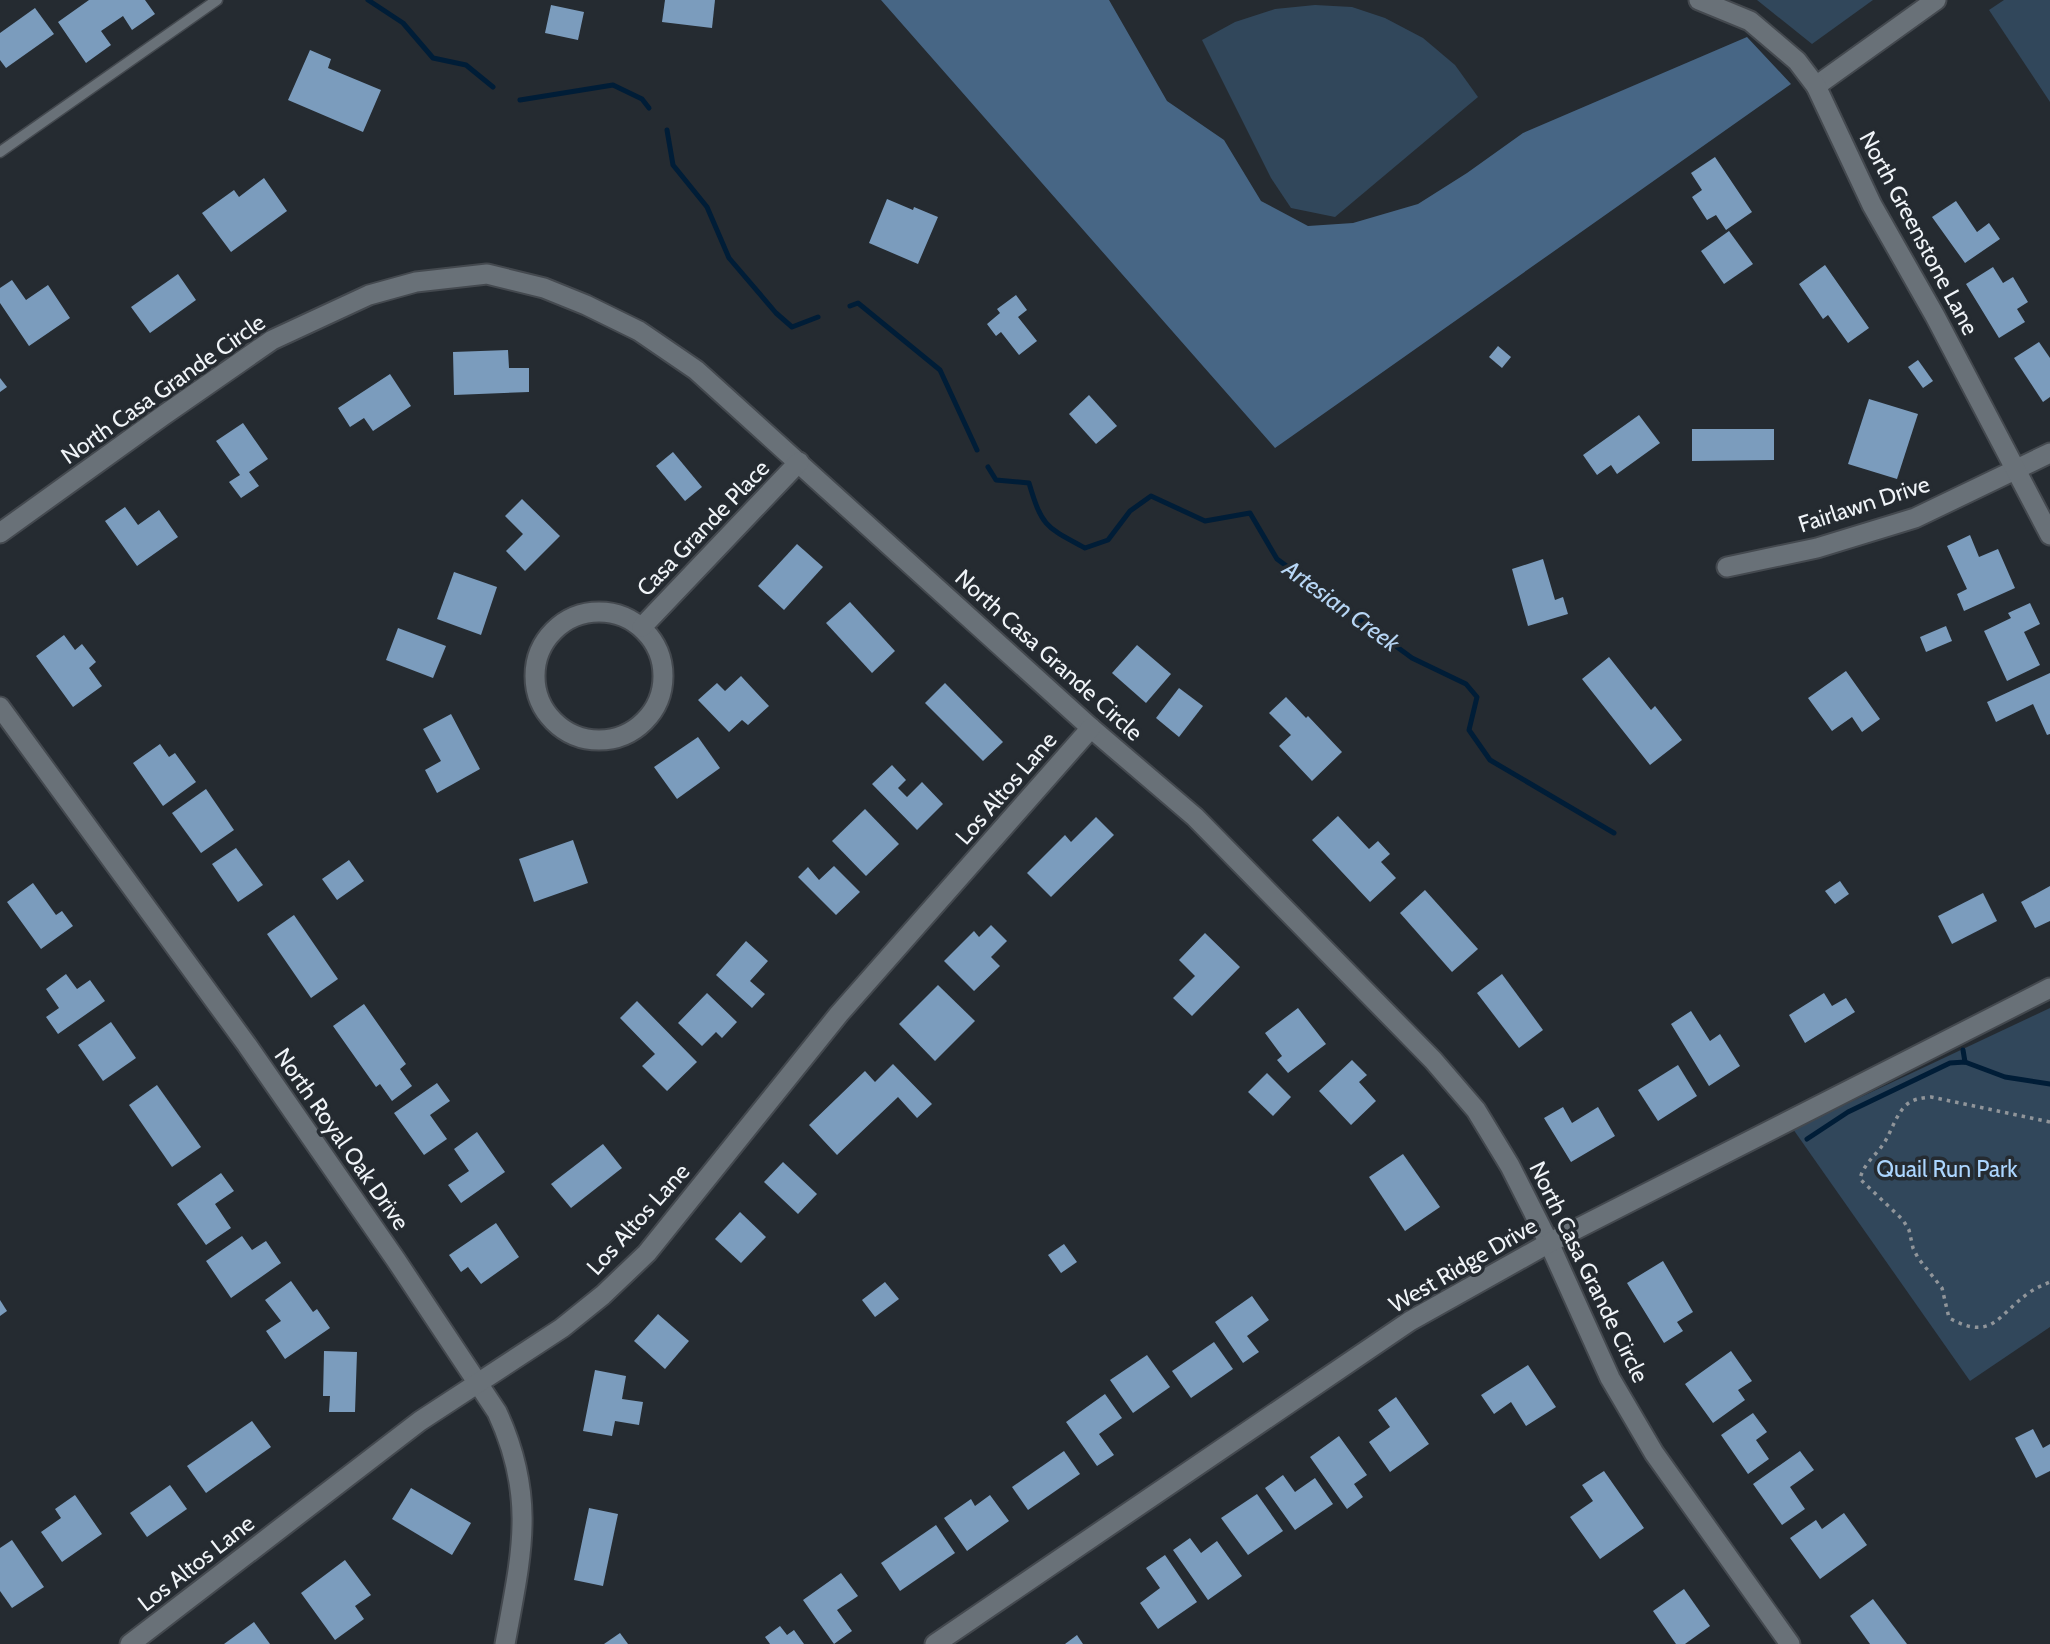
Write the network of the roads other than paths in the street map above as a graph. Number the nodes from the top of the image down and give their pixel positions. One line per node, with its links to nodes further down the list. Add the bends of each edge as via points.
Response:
1 (217, 0): 5 (lane)
2 (1699, 0): 4 (street, North Greenstone Lane, via 1750,21 1797,61)
3 (1936, 0): 4 (street)
4 (1816, 86): 8 (street, North Greenstone Lane, via 1872,205)
5 (0, 152)
6 (2050, 453): 8 (street, Fairlawn Drive)
7 (799, 462): 9 (street, North Casa Grande Circle, via 696,370 639,331 544,288 487,274 450,277 369,295 272,340); 12 (street, Casa Grande Place); 14 (street, North Casa Grande Circle)
8 (2017, 470): 10 (street, North Greenstone Lane); 11 (street, Fairlawn Drive, via 1915,518 1817,548)
9 (0, 533)
10 (2050, 535)
11 (1727, 567)
12 (642, 627): 12 (street, Casa Grande Place, via 656,645 663,666 663,688 655,709 640,726 621,737 599,741 577,737 557,726 536,692 534,671 550,634 575,616 605,611)
13 (0, 707): 17 (street, North Royal Oak Drive, via 247,1045)
14 (1091, 728): 16 (street, North Casa Grande Circle, via 1195,817 1433,1060 1476,1110); 17 (street, Los Altos Lane, via 839,1014 647,1253 562,1328)
15 (2050, 988): 16 (street, West Ridge Drive)
16 (1549, 1243): 18 (street, North Casa Grande Circle, via 1623,1400); 21 (street, West Ridge Drive, via 1410,1321)
17 (479, 1382): 19 (street, Los Altos Lane, via 374,1456); 20 (street, North Royal Oak Drive, via 508,1434 523,1507 522,1546)
18 (1786, 1642)
19 (130, 1644)
20 (505, 1644)
21 (935, 1644)

